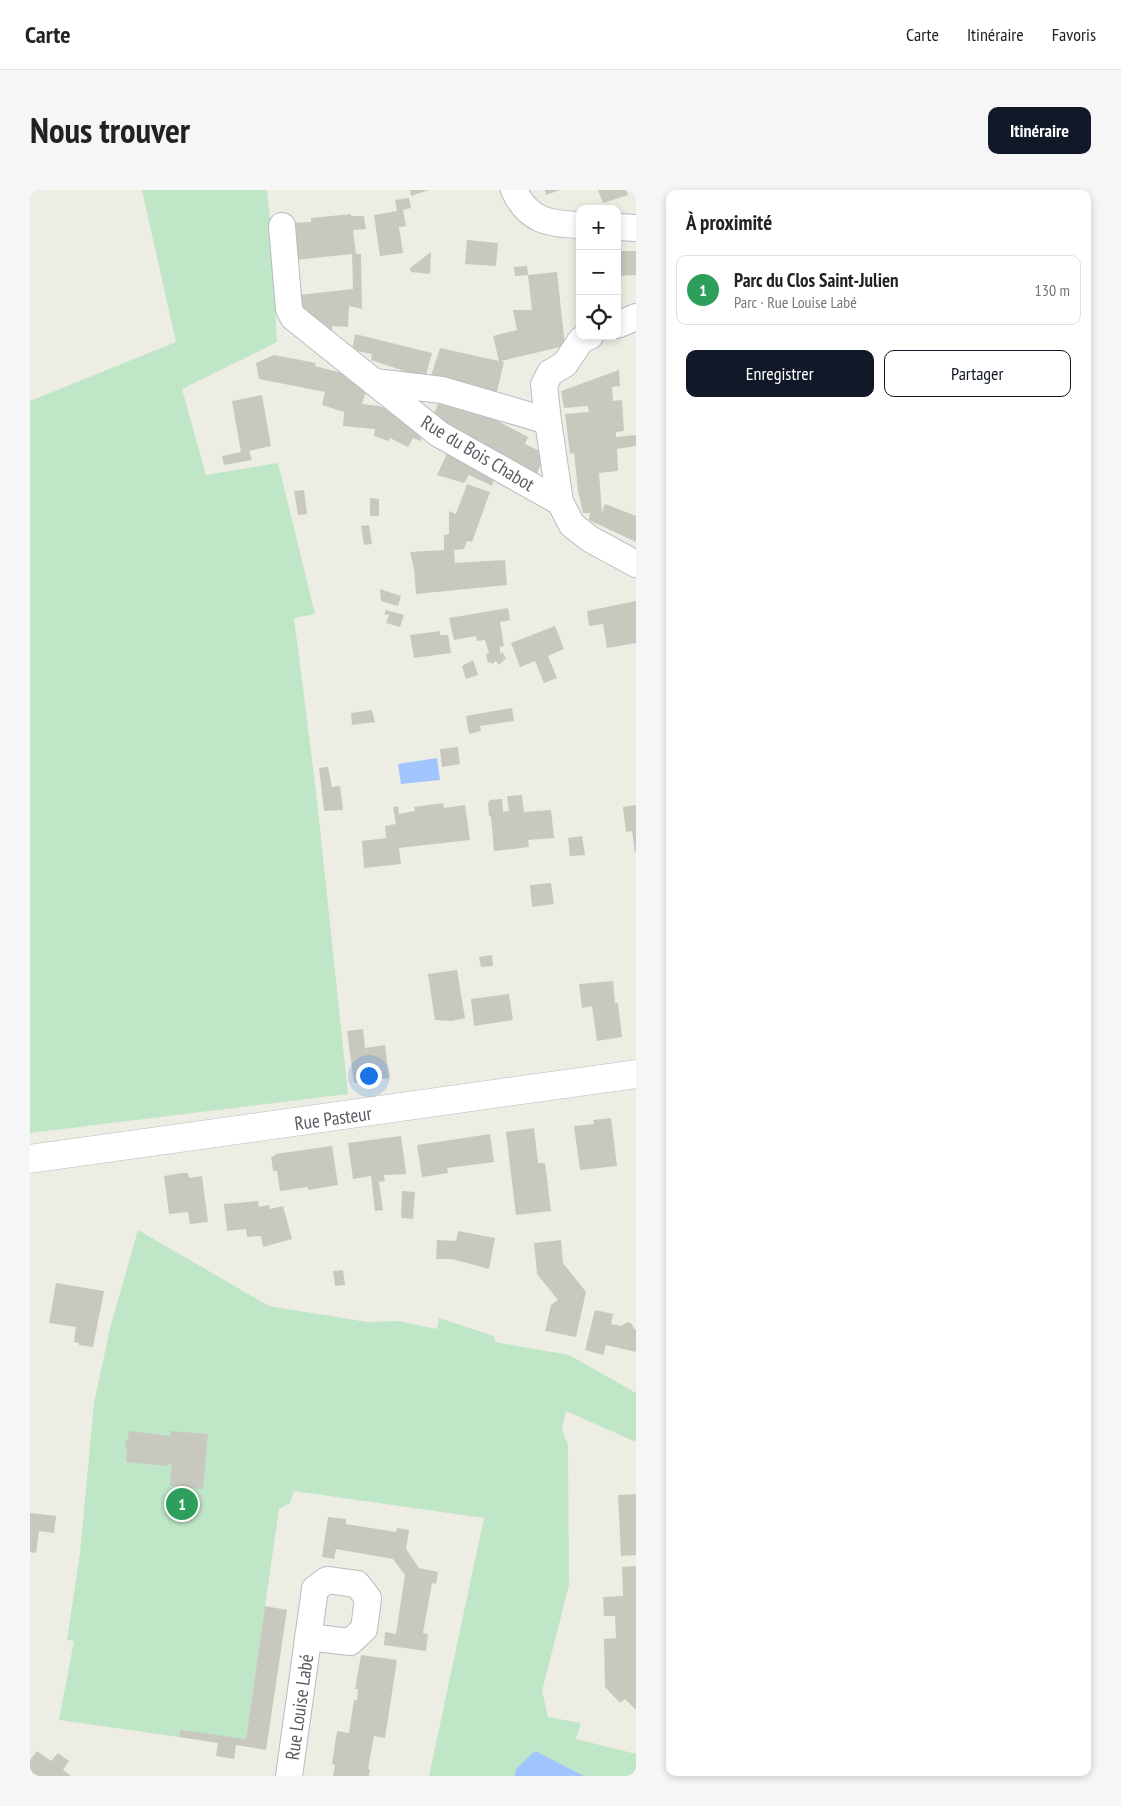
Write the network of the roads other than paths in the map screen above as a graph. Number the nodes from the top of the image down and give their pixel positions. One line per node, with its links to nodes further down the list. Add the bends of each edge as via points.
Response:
1 (515, 193): 2 (street, via 532,216 555,224)
2 (576, 225)
3 (282, 226): 9 (street, Rue du Bois Chabot, via 293,317)
4 (621, 228): 5 (street)
5 (636, 228)
6 (636, 317): 7 (street)
7 (621, 323)
8 (581, 340): 10 (street, Rue du Bois Chabot, via 565,364 550,373 544,385)
9 (374, 382): 10 (street, Rue du Bois Chabot, via 442,390); 11 (street, Rue du Bois Chabot, via 439,434)
10 (548, 421): 11 (street, Rue du Bois Chabot)
11 (560, 502): 12 (street, Rue du Bois Chabot, via 572,524 590,539)
12 (636, 564)
13 (636, 1074): 14 (street, Rue Pasteur)
14 (30, 1159)
15 (308, 1637): 16 (street, Rue Louise Labé)
16 (289, 1776)

